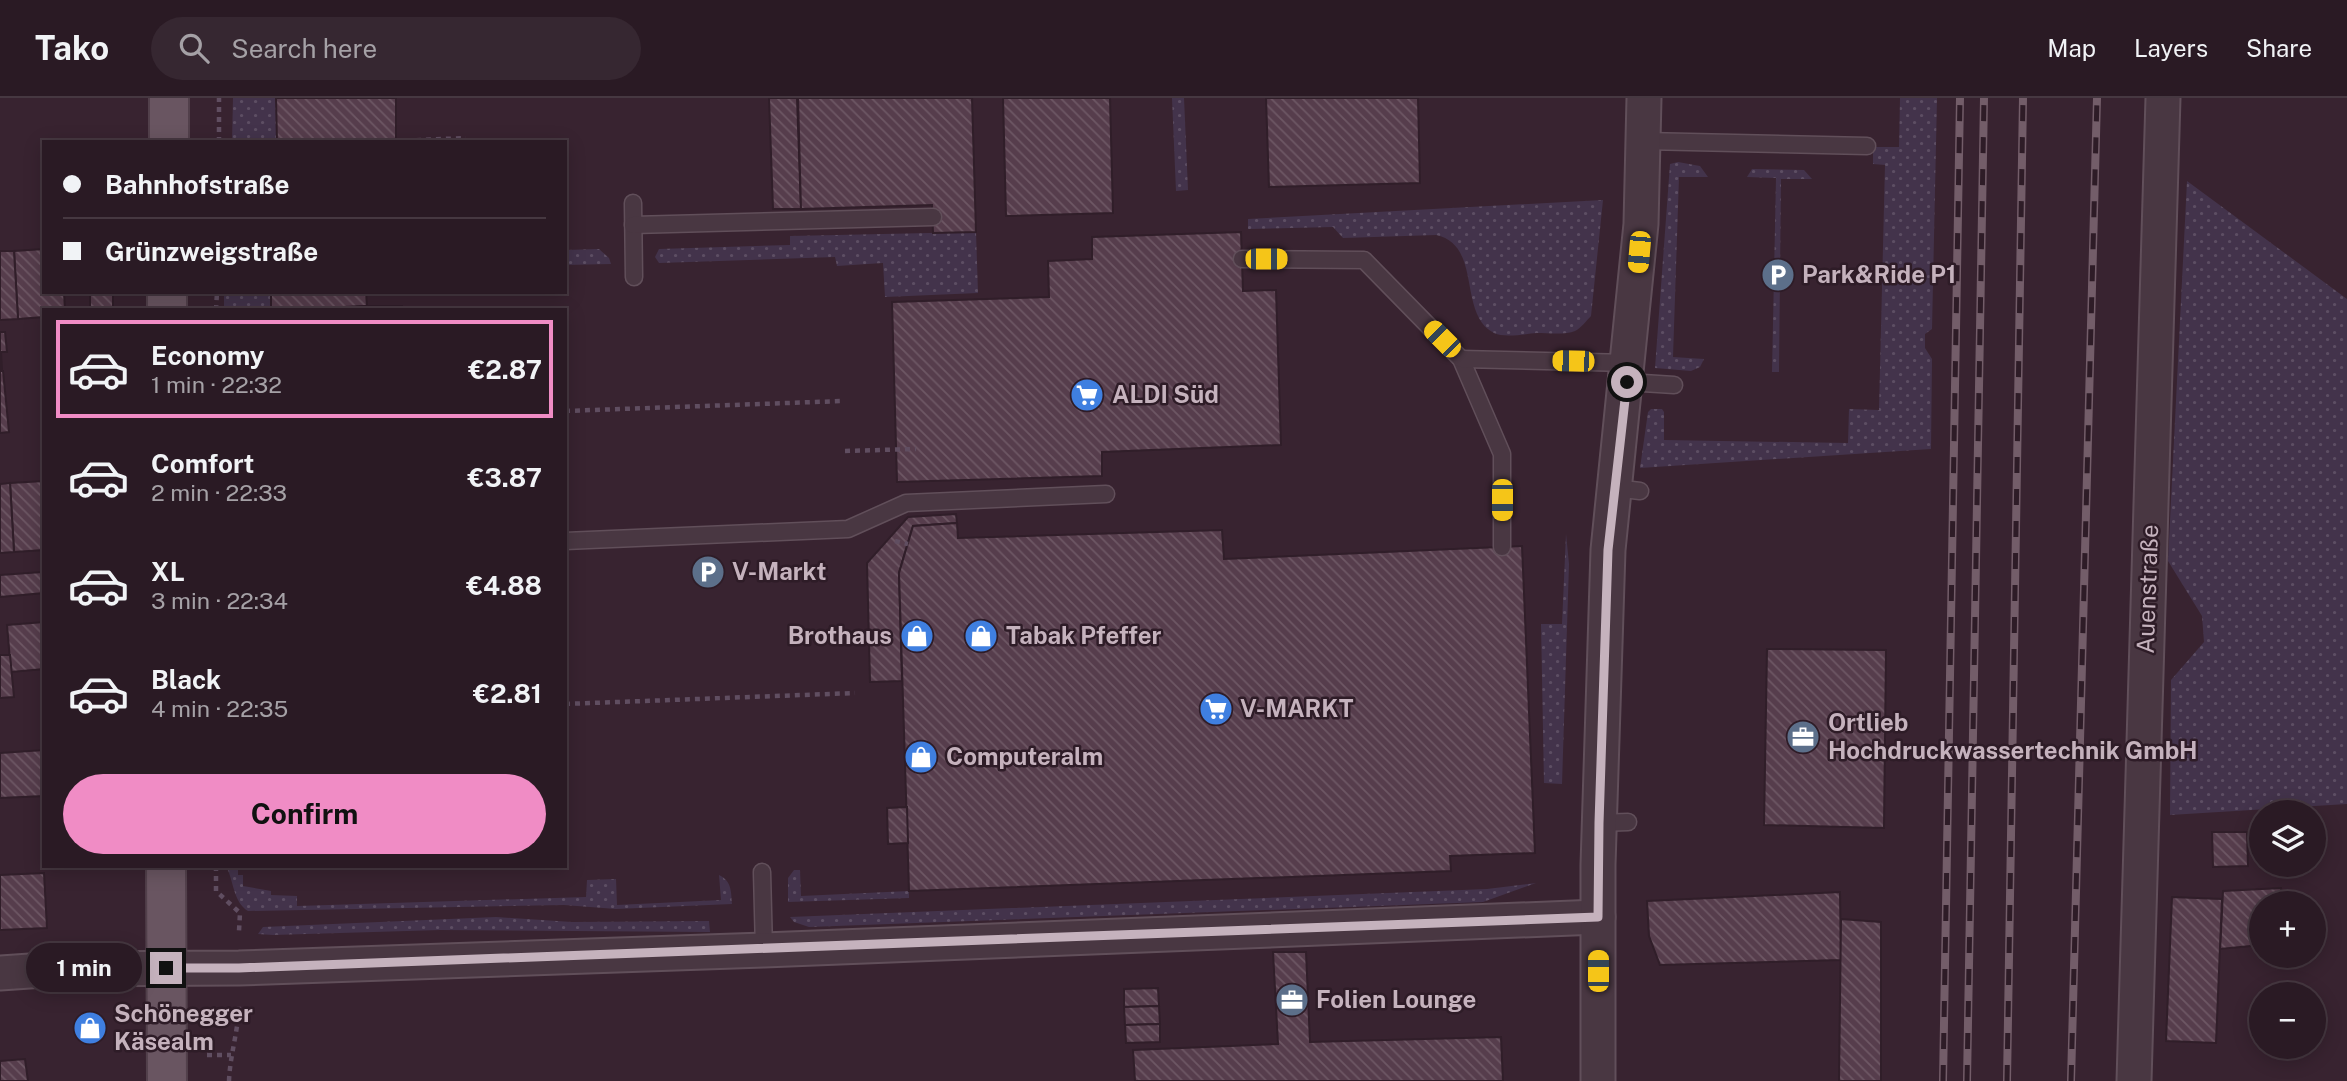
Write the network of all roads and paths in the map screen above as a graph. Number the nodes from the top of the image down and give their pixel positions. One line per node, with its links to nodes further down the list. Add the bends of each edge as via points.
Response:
1 (169, 98): 6 (main road)
2 (219, 98): 7 (path)
3 (1644, 98): 9 (street)
4 (2163, 98): 40 (street, Auenstraße)
5 (466, 138): 8 (path)
6 (169, 140)
7 (219, 140)
8 (419, 140)
9 (1644, 141): 10 (lane); 17 (street)
10 (1867, 146)
11 (633, 203): 13 (lane)
12 (933, 217): 13 (lane)
13 (633, 225): 15 (lane)
14 (1242, 259): 16 (lane, via 1364,260)
15 (634, 277)
16 (1461, 359): 17 (lane); 25 (lane, via 1502,454)
17 (1628, 372): 18 (lane); 32 (street, via 1628,490 1608,550 1613,823)
18 (1674, 385)
19 (843, 401): 20 (path)
20 (567, 411)
21 (916, 449): 22 (path)
22 (845, 451)
23 (1106, 494): 24 (lane, via 906,503 848,529)
24 (567, 541)
25 (1502, 547)
26 (855, 693): 27 (path)
27 (567, 704)
28 (166, 868): 34 (main road)
29 (216, 868): 31 (path, via 216,891)
30 (762, 872): 33 (lane)
31 (240, 913)
32 (1598, 917): 33 (street); 39 (street)
33 (764, 950): 34 (street)
34 (166, 968): 35 (street); 37 (main road)
35 (0, 973)
36 (239, 1019): 38 (path)
37 (167, 1081)
38 (229, 1081)
39 (1598, 1081)
40 (2134, 1081)

